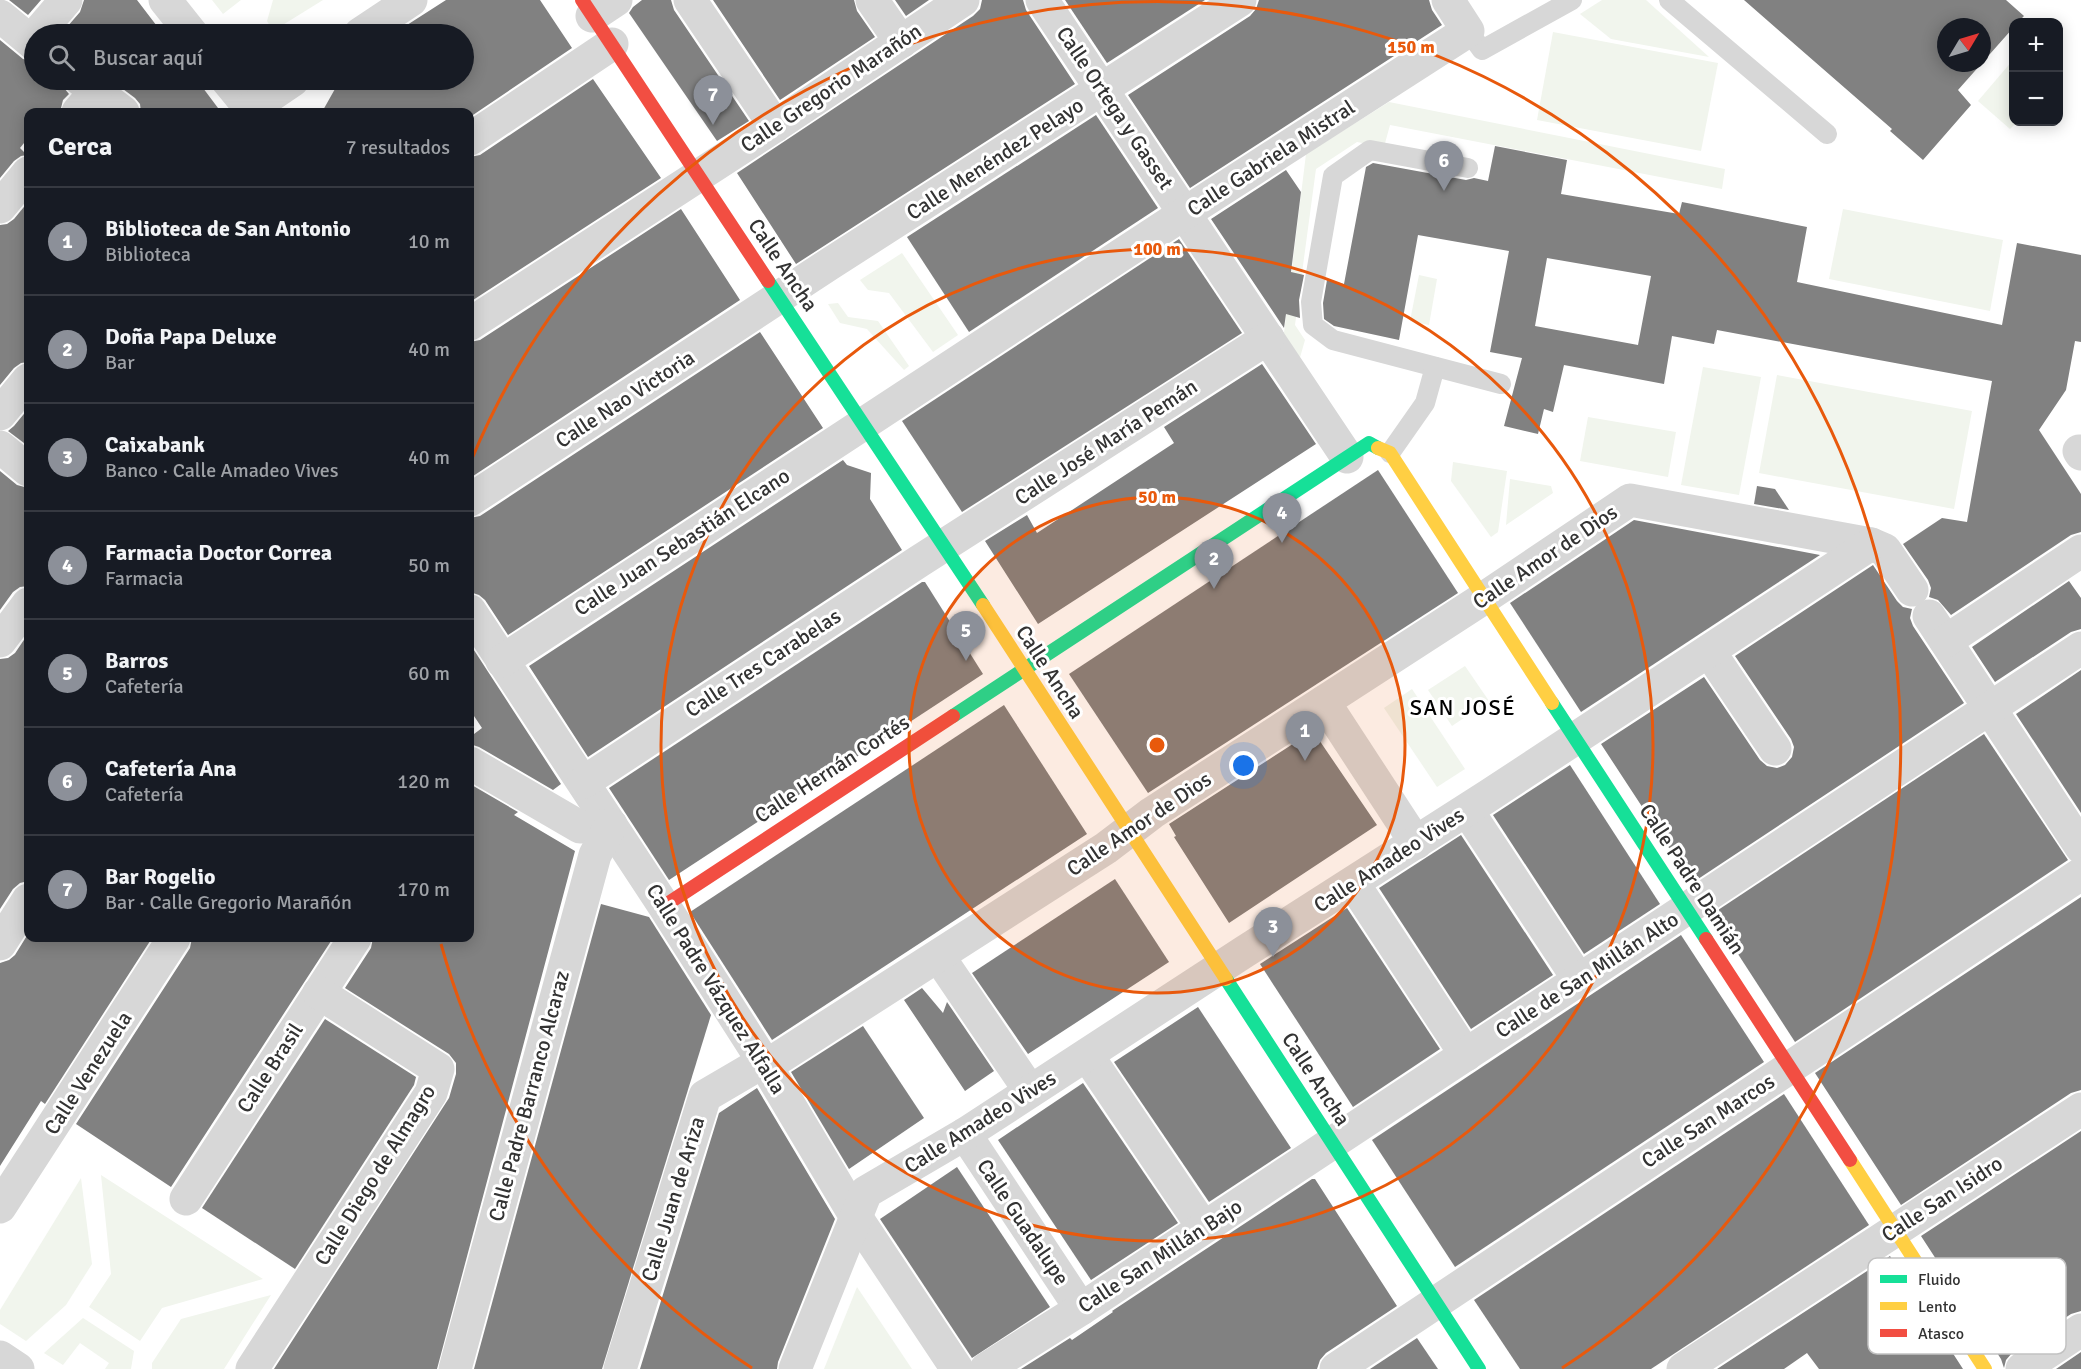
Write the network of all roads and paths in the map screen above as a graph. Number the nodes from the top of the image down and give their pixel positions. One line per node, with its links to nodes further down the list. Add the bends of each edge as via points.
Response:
1 (66, 0): 14 (street)
2 (165, 0): 15 (street)
3 (411, 0): 16 (street)
4 (690, 0): 28 (street)
5 (872, 0): 19 (street)
6 (963, 0): 19 (street, Calle Gregorio Marañón)
7 (1042, 0): 21 (street, Calle Ortega y Gasset)
8 (1240, 0): 21 (street, Calle Menéndez Pelayo)
9 (1448, 0): 17 (street)
10 (1572, 0): 17 (lane, via 1482,50)
11 (1669, 0): 29 (lane)
12 (597, 5): 20 (street, Calle Ancha)
13 (0, 16): 18 (street)
14 (46, 24)
15 (184, 24)
16 (375, 24)
17 (1468, 31): 35 (street, Calle Gabriela Mistral)
18 (24, 32)
19 (901, 42): 28 (street, Calle Gregorio Marañón)
20 (612, 44): 30 (street); 32 (street, Calle Ancha)
21 (1103, 89): 35 (street, Calle Ortega y Gasset); 36 (street, Calle Menéndez Pelayo)
22 (234, 90): 26 (street)
23 (278, 90): 27 (street)
24 (85, 94): 25 (street)
25 (115, 108)
26 (247, 108)
27 (251, 108)
28 (775, 126): 32 (street, Calle Gregorio Marañón)
29 (1827, 134)
30 (474, 136)
31 (1468, 168): 39 (lane, via 1370,150 1333,176 1311,302 1313,325 1333,340)
32 (699, 176): 36 (street, Calle Ancha); 37 (street, Calle Gregorio Marañón)
33 (24, 177): 34 (street)
34 (0, 207)
35 (1185, 213): 38 (street, Calle Ortega y Gasset); 43 (street, Calle Gabriela Mistral)
36 (780, 298): 43 (street, Calle Ancha); 48 (street, Calle Nao Victoria)
37 (474, 321)
38 (1268, 338): 46 (street, Calle Ortega y Gasset); 50 (street, Calle José María Pemán)
39 (1436, 366): 40 (lane); 45 (lane, via 1425,403)
40 (1502, 384)
41 (24, 385): 42 (street)
42 (0, 414)
43 (863, 424): 50 (street, Calle Ancha); 59 (street, Calle Juan Sebastián Elcano)
44 (0, 447): 47 (street)
45 (1390, 453): 46 (street, via 1369,443); 52 (street, Calle Padre Damián)
46 (1347, 457): 60 (street, Calle Hernán Cortés)
47 (24, 467)
48 (474, 497)
49 (1871, 544): 52 (street, Calle Amor de Dios, via 1630,500); 54 (street, via 1885,550); 58 (street, Calle Amadeo Vives)
50 (943, 546): 60 (street, Calle Ancha); 66 (street, Calle Tres Carabelas)
51 (2081, 551): 54 (street)
52 (1484, 598): 61 (street, Calle Amor de Dios); 63 (street, Calle Padre Damián)
53 (24, 609): 56 (street)
54 (1929, 616): 62 (street)
55 (474, 617): 59 (street, Calle Padre Vázquez Alfalla)
56 (0, 641)
57 (2081, 648): 62 (street, Calle de San Millán Alto)
58 (1709, 651): 63 (street, Calle Amadeo Vives); 64 (street)
59 (502, 661): 66 (street, Calle Padre Vázquez Alfalla)
60 (1023, 669): 69 (street, Calle Ancha); 75 (street, Calle Hernán Cortés)
61 (1324, 702): 69 (street, Calle Amor de Dios); 70 (street)
62 (1990, 708): 71 (street); 76 (street, Calle de San Millán Alto)
63 (1576, 739): 67 (street, Calle Amadeo Vives); 76 (street, Calle Padre Damián)
64 (1775, 749)
65 (474, 765): 68 (street, via 580,827)
66 (584, 782): 68 (street, Calle Padre Vázquez Alfalla)
67 (1467, 810): 70 (street, Calle Amadeo Vives); 82 (street)
68 (610, 825): 75 (street, Calle Padre Vázquez Alfalla); 107 (street, Calle Padre Barranco Alcaraz, via 595,855)
69 (1129, 831): 80 (street, Calle Amor de Dios); 81 (street, Calle Ancha)
70 (1416, 843): 73 (street, Calle Amadeo Vives)
71 (2081, 847)
72 (2081, 874): 87 (street, Calle San Marcos)
73 (1353, 883): 81 (street, Calle Amadeo Vives); 85 (street)
74 (24, 906): 79 (street)
75 (664, 906): 86 (street, Calle Padre Vázquez Alfalla)
76 (1687, 909): 82 (street, Calle de San Millán Alto); 87 (street, Calle Padre Damián)
77 (171, 942): 93 (street, Calle Venezuela)
78 (352, 942): 83 (street, Calle Brasil)
79 (0, 944)
80 (939, 957): 86 (street, Calle Amor de Dios); 88 (street)
81 (1219, 969): 84 (street, Calle Amadeo Vives); 91 (street, Calle Ancha)
82 (1579, 980): 85 (street, Calle de San Millán Alto)
83 (319, 993): 92 (street, Calle Brasil); 106 (street, Calle Diego de Almagro, via 438,1069 431,1093)
84 (1087, 1055): 88 (street, Calle Amadeo Vives); 95 (street)
85 (1466, 1055): 91 (street, Calle de San Millán Alto)
86 (766, 1066): 94 (street, Calle Padre Vázquez Alfalla); 108 (street, Calle Juan de Ariza, via 758,1065 705,1096)
87 (1789, 1068): 96 (street, Calle Padre Damián); 98 (street, Calle San Marcos)
88 (1030, 1091): 90 (street, Calle Amadeo Vives)
89 (2081, 1109): 96 (street, Calle San Isidro)
90 (964, 1134): 94 (street, Calle Amadeo Vives, via 866,1192); 99 (street, Calle Guadalupe)
91 (1332, 1142): 95 (street, Calle San Millán Bajo); 98 (street, Calle Ancha)
92 (186, 1199)
93 (0, 1207)
94 (856, 1217): 109 (street, Calle Amadeo Vives); 110 (street, Calle Padre Vázquez Alfalla)
95 (1203, 1227): 99 (street, Calle San Millán Bajo)
96 (1895, 1230): 97 (street, Calle Padre Damián); 114 (street, Calle San Isidro)
97 (1913, 1258)
98 (1436, 1302): 112 (street, Calle San Marcos); 113 (street, Calle Ancha)
99 (1081, 1309): 111 (street, Calle San Millán Bajo)
100 (2081, 1330): 101 (street)
101 (2066, 1340)
102 (1975, 1354): 115 (street, Calle Padre Damián)
103 (2045, 1354): 116 (street)
104 (0, 1357): 105 (street)
105 (18, 1369)
106 (252, 1369)
107 (455, 1369)
108 (620, 1369)
109 (795, 1369)
110 (957, 1369)
111 (986, 1369)
112 (1336, 1369)
113 (1479, 1369)
114 (1683, 1369)
115 (1985, 1369)
116 (2022, 1369)

